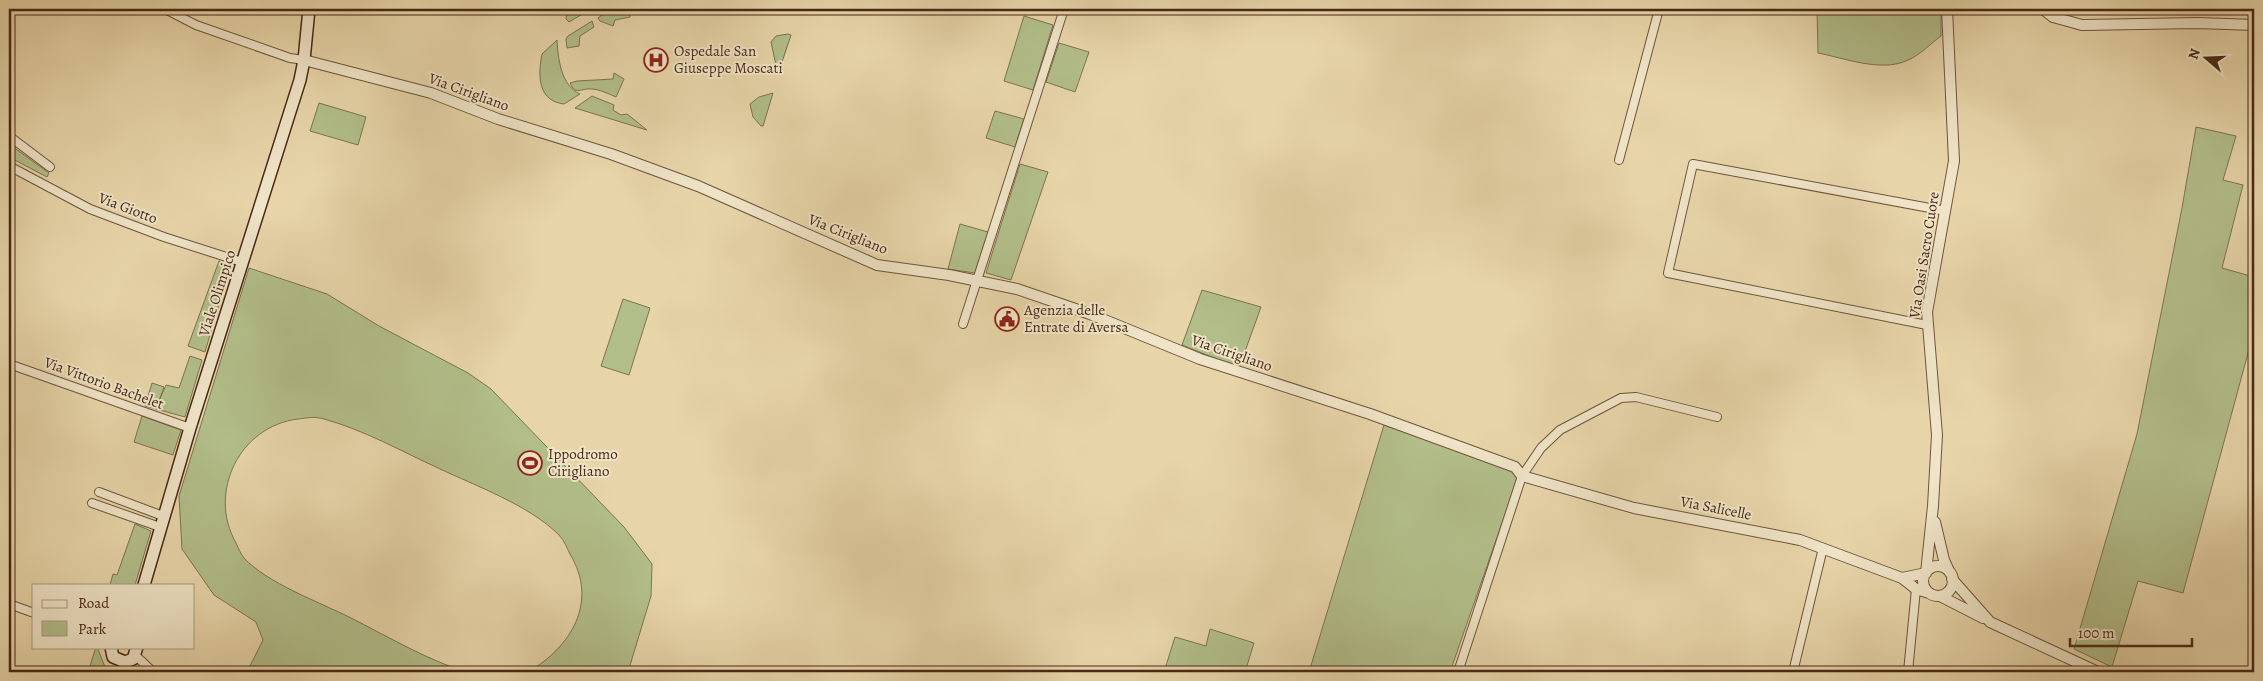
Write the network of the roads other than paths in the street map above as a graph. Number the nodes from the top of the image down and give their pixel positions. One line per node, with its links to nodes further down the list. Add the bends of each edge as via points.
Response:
1 (164, 9): 8 (street, Via Cirigliano, via 196,25)
2 (309, 9): 8 (main road, Viale Olimpico)
3 (1064, 9): 15 (street)
4 (1659, 9): 10 (street)
5 (1947, 9): 13 (street, Via Oasi Sacro Cuore, via 1954,161)
6 (2043, 9): 7 (street, via 2053,17 2082,25)
7 (2254, 25)
8 (304, 60): 14 (main road, Viale Olimpico); 15 (street, Via Cirigliano, via 431,93 498,119 628,161 706,189 876,265)
9 (9, 136): 12 (street)
10 (1619, 160)
11 (9, 166): 14 (street, Via Giotto, via 90,209)
12 (50, 167)
13 (1946, 211): 17 (street, Via Oasi Sacro Cuore, via 1928,299); 17 (street, via 1693,164 1668,273)
14 (242, 262): 20 (main road, Viale Olimpico)
15 (979, 280): 16 (street); 21 (street, Via Cirigliano, via 1017,289 1090,314 1200,360 1370,414 1515,467)
16 (964, 324)
17 (1927, 325): 24 (street, Via Oasi Sacro Cuore, via 1937,418)
18 (9, 364): 20 (street, Via Vittorio Bachelet)
19 (1717, 416): 21 (street, via 1636,397 1621,398 1560,430 1541,448)
20 (190, 428): 25 (main road, Viale Olimpico)
21 (1522, 476): 26 (street, Via Salicelle, via 1634,508 1800,540); 41 (street)
22 (99, 492): 25 (street)
23 (92, 503): 25 (street)
24 (1933, 506): 27 (street, Via Oasi Sacro Cuore); 28 (street, Via Oasi Sacro Cuore, via 1938,540)
25 (162, 522): 30 (main road, Viale Olimpico)
26 (1823, 548): 29 (street, Via Salicelle); 42 (street)
27 (1926, 573): 28 (street, via 1938,566); 29 (street); 32 (street, via 1924,586)
28 (1951, 576): 33 (street, via 1948,592); 36 (street, Via Oasi Sacro Cuore)
29 (1902, 578): 31 (street, Via Salicelle)
30 (144, 584)
31 (1916, 589): 32 (street); 43 (street)
32 (1929, 593): 33 (street)
33 (1940, 596): 36 (street)
34 (9, 604): 35 (street)
35 (32, 612)
36 (1990, 622): 44 (street, Via Oasi Sacro Cuore)
37 (111, 648): 39 (main road)
38 (136, 651): 39 (main road); 40 (street)
39 (119, 667)
40 (153, 672)
41 (1458, 672)
42 (1794, 672)
43 (1908, 672)
44 (2098, 672)

